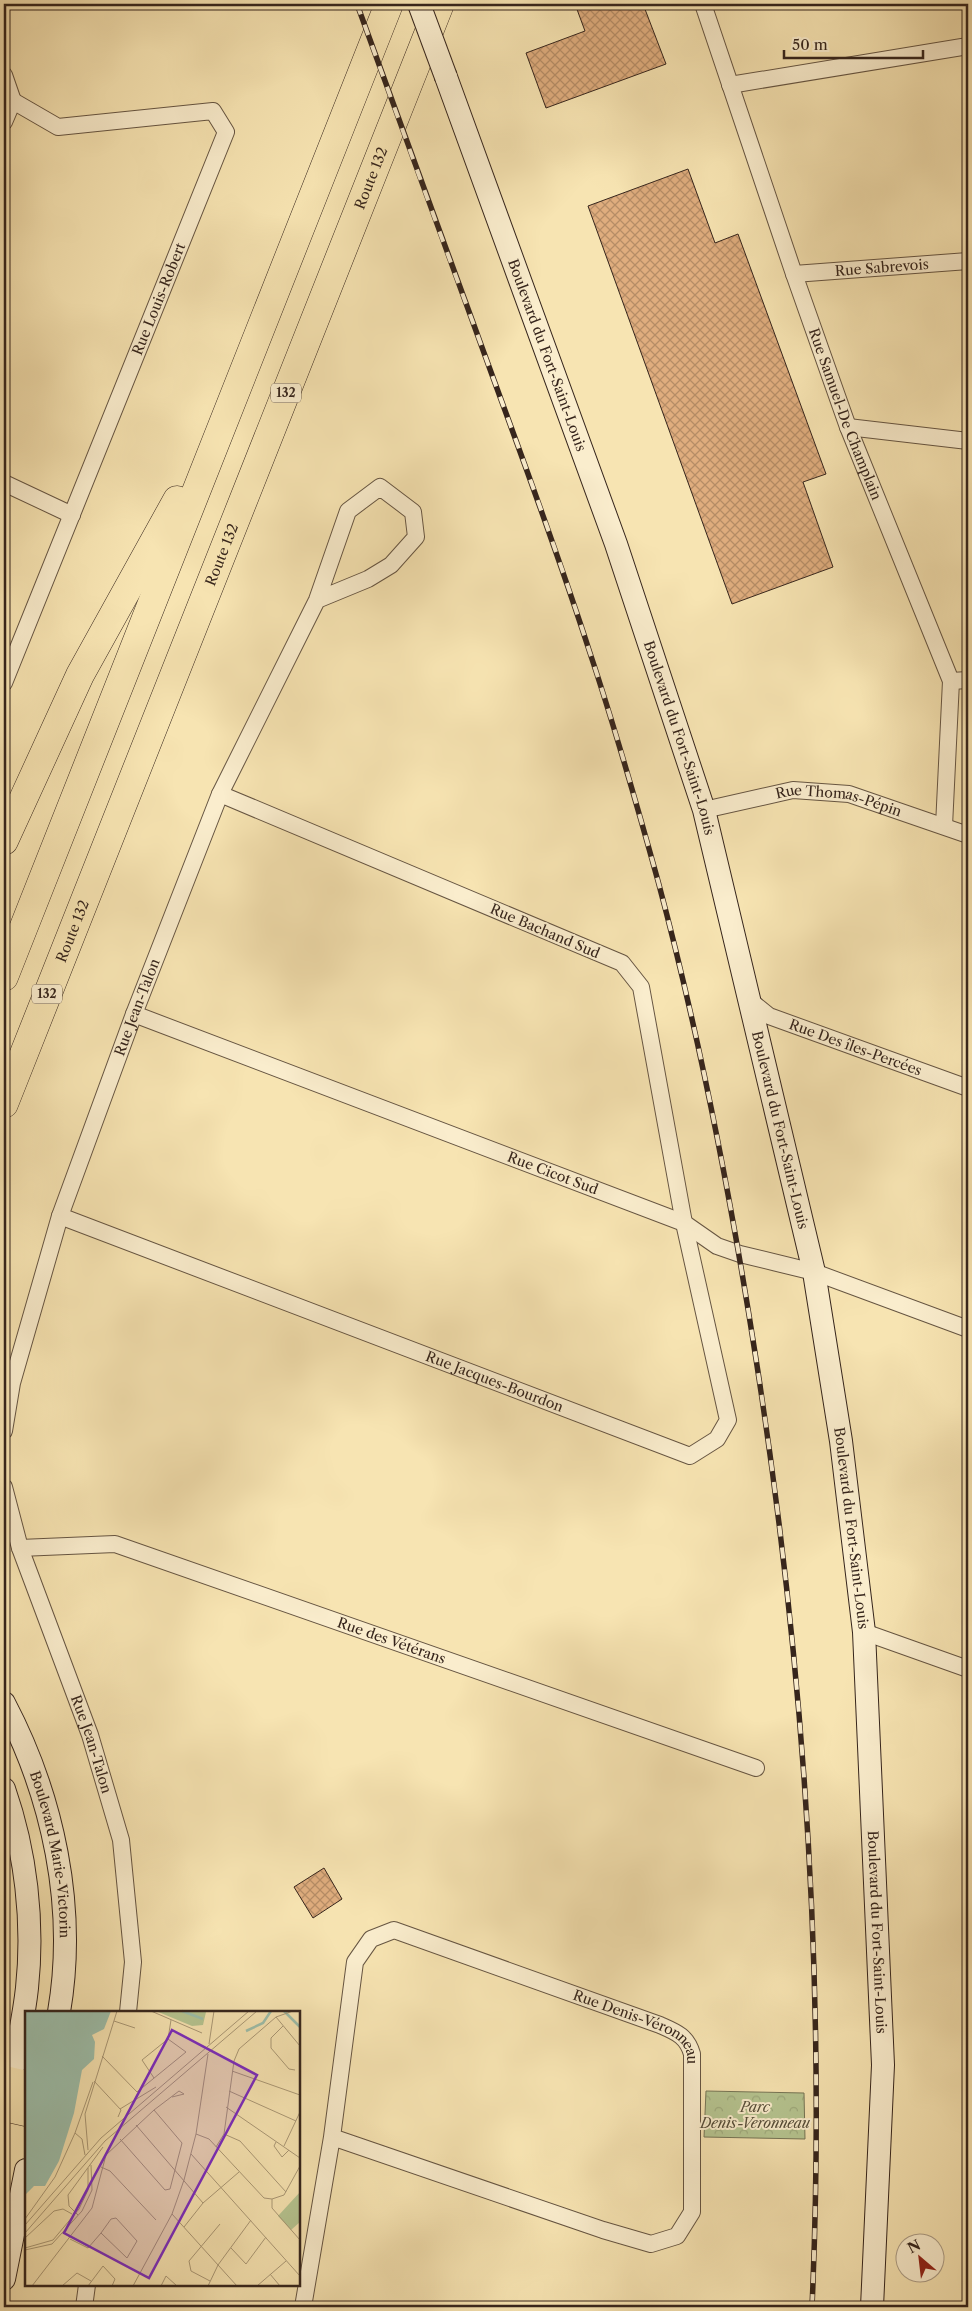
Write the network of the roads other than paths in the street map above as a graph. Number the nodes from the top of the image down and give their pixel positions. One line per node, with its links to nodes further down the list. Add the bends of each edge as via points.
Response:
1 (389, 4): 12 (highway)
2 (419, 4): 22 (street, Boulevard du Fort-Saint-Louis, bridge, via 616,544)
3 (440, 4): 30 (highway, Route 132 / 132)
4 (703, 4): 7 (street, Rue Samuel-De Champlain)
5 (968, 46): 7 (street)
6 (4, 75): 8 (street)
7 (730, 85): 11 (street, Rue Samuel-De Champlain)
8 (13, 101): 9 (street); 16 (street, Rue Louis-Robert, via 58,127 213,111 226,132)
9 (4, 122)
10 (968, 261): 11 (street, Rue Sabrevois)
11 (794, 274): 13 (street, Rue Samuel-De Champlain)
12 (230, 405): 25 (highway, via 80,675); 26 (highway)
13 (848, 427): 14 (street); 19 (street, Rue Samuel-De Champlain)
14 (968, 440)
15 (4, 483): 16 (street)
16 (72, 515): 20 (street, Rue Louis-Robert)
17 (317, 600): 17 (street, Rue Jean-Talon, via 368,579 391,565 416,537 413,512 380,487 348,511); 21 (street, Rue Jean-Talon)
18 (968, 680): 19 (street)
19 (951, 681): 23 (street, Rue Samuel-De Champlain)
20 (4, 682)
21 (220, 794): 28 (street, Rue Jean-Talon); 32 (street, Rue Bachand Sud, via 622,963 641,987)
22 (704, 810): 23 (street, Rue Thomas-Pépin, via 793,790 848,794); 27 (street, Boulevard du Fort-Saint-Louis)
23 (944, 826): 24 (street, Rue Thomas-Pépin)
24 (968, 835)
25 (4, 841)
26 (4, 977)
27 (748, 999): 29 (street, Rue Des îles-Percées, via 769,1016); 33 (street, Boulevard du Fort-Saint-Louis)
28 (134, 1014): 31 (street, Rue Jean-Talon); 32 (street, Rue Cicot Sud)
29 (968, 1088)
30 (4, 1104)
31 (60, 1216): 32 (street, Rue Jacques-Bourdon, via 690,1456 717,1439 728,1420); 35 (street, Rue Jean-Talon, via 12,1383)
32 (684, 1223): 33 (street, Rue Cicot Sud, via 717,1246)
33 (814, 1272): 34 (street, Rue Cicot Sud); 38 (street, Boulevard du Fort-Saint-Louis, via 841,1440)
34 (968, 1329)
35 (4, 1431)
36 (4, 1487): 37 (street, Rue Jean-Talon)
37 (20, 1548): 41 (street, Rue des Vétérans, via 114,1544); 44 (street, Rue Jean-Talon, via 90,1735 121,1840 133,1962)
38 (864, 1632): 39 (street); 52 (street, Boulevard du Fort-Saint-Louis, via 882,2065)
39 (968, 1669)
40 (4, 1703): 43 (street, Boulevard Marie-Victorin, via 34,1771 55,1847 64,1931)
41 (756, 1768)
42 (4, 1789): 45 (street, Boulevard Marie-Victorin, via 19,1844 29,1920 27,1989)
43 (59, 2011)
44 (128, 2011)
45 (11, 2098)
46 (332, 2137): 46 (street, Rue Denis-Véronneau, via 355,1962 371,1939 394,1930 660,2025 682,2035 692,2054 692,2212 677,2236 651,2244); 51 (street, Rue Denis-Véronneau)
47 (25, 2175): 48 (street)
48 (4, 2280)
49 (87, 2286): 50 (street)
50 (84, 2307)
51 (304, 2307)
52 (872, 2307)

